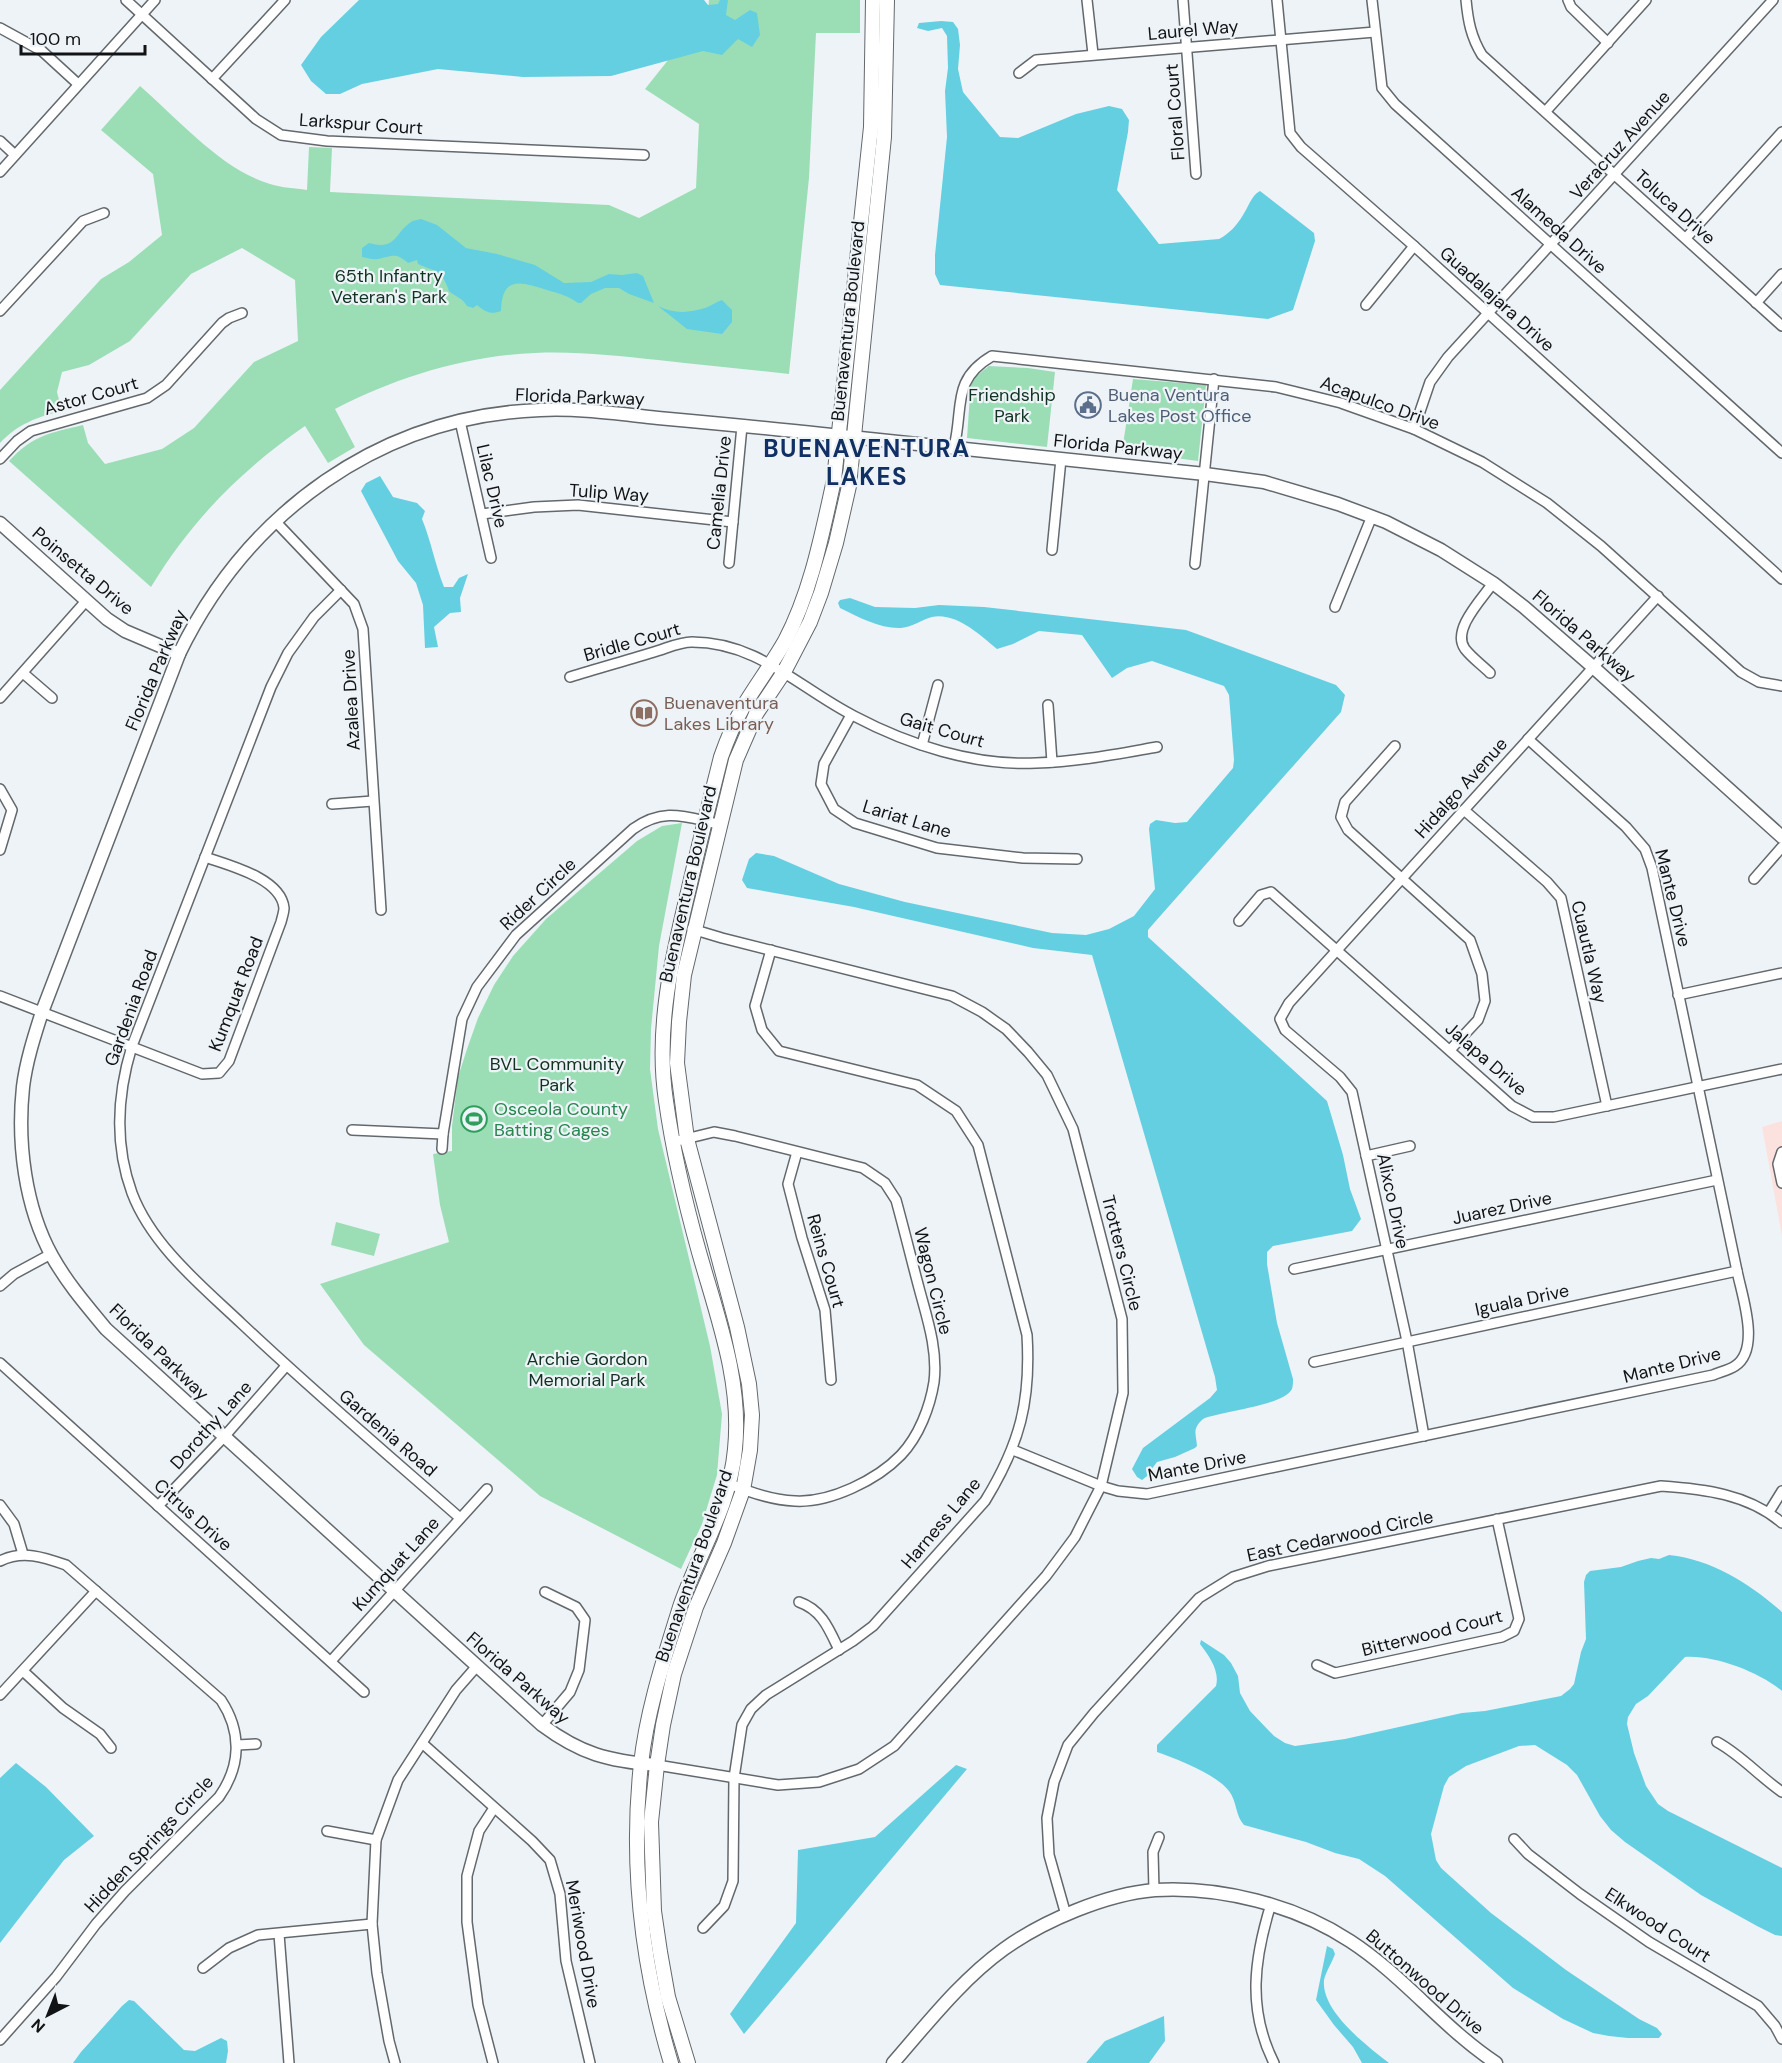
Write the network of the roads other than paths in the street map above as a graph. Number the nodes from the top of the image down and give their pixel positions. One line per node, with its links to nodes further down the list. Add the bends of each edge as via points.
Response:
1 (126, 0): 14 (street, Larkspur Court)
2 (155, 0): 14 (street)
3 (285, 0): 22 (street)
4 (873, 0): 47 (main road, Buenaventura Boulevard, via 871,127)
5 (888, 0): 47 (main road, Buenaventura Boulevard, via 884,137)
6 (1087, 0): 20 (street)
7 (1183, 0): 19 (street, Floral Court)
8 (1277, 0): 17 (street, Guadalajara Drive)
9 (1372, 0): 16 (street, Alameda Drive)
10 (1466, 0): 24 (street, Toluca Drive, via 1473,40 1482,54)
11 (1568, 0): 18 (street)
12 (1646, 0): 18 (street)
13 (1773, 0): 31 (street, Veracruz Avenue)
14 (142, 15): 22 (street, Larkspur Court); 23 (street)
15 (0, 28): 23 (street, via 42,51)
16 (1375, 32): 17 (street, Laurel Way); 34 (street, Alameda Drive, via 1382,88 1395,104)
17 (1281, 39): 19 (street, Laurel Way); 35 (street, Guadalajara Drive, via 1290,133)
18 (1608, 43): 24 (street)
19 (1187, 47): 20 (street, Laurel Way); 30 (street, Floral Court)
20 (1093, 54): 21 (street, Laurel Way, via 1036,60)
21 (1019, 73)
22 (212, 80): 28 (street, Larkspur Court, via 256,119 281,135 327,141)
23 (78, 84): 27 (street)
24 (1546, 111): 31 (street, Toluca Drive)
25 (1782, 132): 33 (street)
26 (0, 141): 27 (street)
27 (15, 155): 29 (street)
28 (644, 155)
29 (0, 172)
30 (1196, 174)
31 (1615, 175): 33 (street, Toluca Drive); 34 (street, Veracruz Avenue)
32 (104, 213): 39 (street, via 83,221)
33 (1686, 238): 37 (street, Toluca Drive)
34 (1551, 245): 41 (street, Veracruz Avenue); 49 (street, Alameda Drive)
35 (1414, 246): 38 (street); 41 (street, Guadalajara Drive)
36 (1782, 274): 37 (street)
37 (1756, 303): 42 (street, Toluca Drive)
38 (1366, 305)
39 (0, 311)
40 (242, 313): 50 (street, Astor Court, via 222,323 158,392 132,404 31,431)
41 (1488, 313): 46 (street, Veracruz Avenue, via 1430,382); 62 (street, Guadalajara Drive)
42 (1782, 326)
43 (1214, 379): 46 (street, Acapulco Drive, via 1276,387 1341,403); 48 (street, Acapulco Drive, via 992,356 978,364 963,385); 52 (street)
44 (460, 421): 45 (street, Florida Parkway, via 504,412 542,410); 53 (street, Lilac Drive); 55 (street, Florida Parkway, via 409,437 345,468)
45 (742, 426): 47 (street, Florida Parkway); 56 (street, Camelia Drive)
46 (1414, 429): 65 (street, Acapulco Drive, via 1482,462 1547,503)
47 (847, 437): 48 (street, Florida Parkway); 69 (main road, Buenaventura Boulevard, via 808,585); 71 (main road, Buenaventura Boulevard, via 849,486 836,543 810,622)
48 (954, 447): 51 (street, Florida Parkway)
49 (1782, 453)
50 (0, 459)
51 (1061, 459): 52 (street, Florida Parkway); 58 (street)
52 (1205, 474): 54 (street, Florida Parkway, via 1264,482); 61 (street)
53 (482, 513): 56 (street, Tulip Way, via 578,505); 59 (street, Lilac Drive)
54 (1372, 516): 63 (street, Florida Parkway, via 1441,550); 67 (street)
55 (275, 521): 64 (street, Azalea Drive); 68 (street, Florida Parkway, via 226,574)
56 (733, 522): 60 (street, Camelia Drive)
57 (0, 523): 66 (street, Poinsetta Drive)
58 (1052, 550)
59 (491, 558)
60 (729, 563)
61 (1195, 564)
62 (1782, 579)
63 (1493, 583): 70 (street, Florida Parkway); 72 (street, via 1466,621 1460,637 1464,648)
64 (341, 590): 87 (street, Azalea Drive, via 354,604 363,629); 95 (street, Gardenia Road, via 314,617 288,653)
65 (1658, 596): 70 (street, Hidalgo Avenue); 76 (street, Acapulco Drive, via 1741,672)
66 (87, 601): 68 (street, Poinsetta Drive, via 125,631); 73 (street)
67 (1335, 607)
68 (179, 654): 109 (street, Florida Parkway)
69 (771, 664): 71 (street, Gait Court); 74 (street, Bridle Court, via 726,645 689,642); 90 (main road, Buenaventura Boulevard, via 731,730)
70 (1593, 667): 81 (street, Hidalgo Avenue); 92 (street, Florida Parkway)
71 (784, 672): 80 (street, Gait Court); 91 (main road, Buenaventura Boulevard, via 745,736)
72 (1490, 672)
73 (23, 673): 77 (street); 78 (street)
74 (570, 677)
75 (938, 685): 82 (street)
76 (1782, 686)
77 (0, 698)
78 (52, 699)
79 (1047, 705): 85 (street)
80 (851, 715): 82 (street, Gait Court); 96 (street, Lariat Lane, via 824,764 821,784 834,808 855,823 937,848 1023,858)
81 (1528, 739): 89 (street, Hidalgo Avenue); 106 (street, Mante Drive, via 1626,827 1645,849)
82 (922, 745): 85 (street, Gait Court, via 980,760)
83 (1395, 746): 97 (street, via 1345,802 1341,817 1348,830)
84 (1157, 747): 85 (street, Gait Court)
85 (1052, 762)
86 (0, 789): 94 (street, via 12,810)
87 (374, 801): 88 (street); 99 (street, Azalea Drive)
88 (332, 804)
89 (1464, 810): 97 (street, Hidalgo Avenue); 114 (street, Cuautla Way, via 1561,898)
90 (705, 821): 91 (street, Rider Circle); 101 (main road, Buenaventura Boulevard); 116 (street, Rider Circle, via 675,814 646,820 516,935 477,987 462,1019)
91 (719, 824): 102 (main road, Buenaventura Boulevard)
92 (1782, 837)
93 (1782, 847): 98 (street)
94 (0, 850)
95 (205, 857): 110 (street, Gardenia Road); 110 (street, Kumquat Road, via 260,878 276,890 284,907 229,1061 219,1073 202,1074)
96 (1077, 859)
97 (1402, 879): 103 (street, Hidalgo Avenue); 111 (street, via 1470,940 1482,974 1485,1000 1478,1020)
98 (1754, 879)
99 (381, 910)
100 (1239, 921): 103 (street, Jalapa Drive, via 1261,896 1271,892)
101 (680, 926): 102 (street, Trotters Circle); 118 (main road, Buenaventura Boulevard, via 669,971 663,1024 665,1096)
102 (694, 929): 104 (street, Trotters Circle); 117 (main road, Buenaventura Boulevard, via 684,975 677,1063)
103 (1338, 949): 108 (street, Hidalgo Avenue); 111 (street, Jalapa Drive)
104 (771, 951): 138 (street, Harness Lane, via 755,1006 762,1030 779,1051 916,1085 956,1112 978,1145 1028,1335 1027,1395); 140 (street, Trotters Circle, via 952,996 1006,1029 1047,1075 1073,1129 1122,1319 1123,1393)
105 (1782, 973): 106 (street)
106 (1678, 995): 113 (street, Mante Drive)
107 (0, 996): 109 (street, Kumquat Road)
108 (1289, 1003): 123 (street, Alixco Drive, via 1280,1019 1285,1029 1352,1092)
109 (42, 1012): 110 (street, Kumquat Road); 127 (street, Florida Parkway, via 30,1047 21,1123 23,1160 34,1211)
110 (132, 1046): 134 (street, Gardenia Road, via 123,1074 119,1120 120,1149 132,1194 147,1222 178,1263)
111 (1450, 1050): 114 (street, Jalapa Drive, via 1512,1106 1533,1117 1554,1117)
112 (1782, 1069): 113 (street, Jalapa Drive)
113 (1698, 1086): 114 (street, Jalapa Drive); 124 (street, Mante Drive)
114 (1607, 1106)
115 (352, 1130): 116 (street)
116 (443, 1134): 120 (street, Rider Circle)
117 (687, 1139): 118 (street, Wagon Circle); 121 (street, Wagon Circle, via 714,1132); 142 (main road, Buenaventura Boulevard, via 749,1384 752,1416)
118 (673, 1142): 139 (main road, Buenaventura Boulevard, via 734,1383 736,1433)
119 (1410, 1146): 123 (street)
120 (442, 1149)
121 (797, 1152): 135 (street, Reins Court, via 788,1184 825,1310); 142 (street, Wagon Circle, via 863,1168 885,1184 896,1200 932,1336 934,1381 918,1431 901,1456 861,1485 827,1498 797,1502)
122 (1782, 1152): 125 (street, via 1778,1164)
123 (1366, 1156): 126 (street, Alixco Drive)
124 (1717, 1180): 126 (street, Juarez Drive); 129 (street, Mante Drive)
125 (1782, 1183)
126 (1386, 1250): 128 (street, Juarez Drive); 131 (street, Alixco Drive)
127 (51, 1254): 130 (street); 137 (street, Florida Parkway, via 106,1329)
128 (1294, 1269)
129 (1737, 1271): 131 (street, Iguala Drive); 136 (street, Mante Drive, via 1749,1334 1747,1352 1736,1366 1713,1375)
130 (0, 1286)
131 (1407, 1341): 132 (street, Iguala Drive); 136 (street, Alixco Drive)
132 (1314, 1362)
133 (0, 1363): 145 (street, Citrus Drive)
134 (286, 1366): 137 (street, Dorothy Lane); 147 (street, Gardenia Road)
135 (831, 1380)
136 (1424, 1436): 140 (street, Mante Drive, via 1147,1494)
137 (223, 1438): 145 (street, Dorothy Lane); 153 (street, Florida Parkway)
138 (1013, 1450): 140 (street, Mante Drive); 156 (street, Harness Lane, via 985,1501 888,1612)
139 (730, 1484): 142 (street, Wagon Circle); 169 (main road, Buenaventura Boulevard, via 684,1597 660,1670)
140 (1101, 1486): 171 (street, Trotters Circle, via 1075,1537 1046,1576 894,1746 859,1769 819,1782 778,1785)
141 (487, 1489): 147 (street, Kumquat Lane)
142 (743, 1490): 170 (main road, Buenaventura Boulevard, via 674,1674)
143 (1782, 1491): 146 (street)
144 (0, 1505): 150 (street, via 14,1524)
145 (158, 1506): 157 (street, Citrus Drive)
146 (1770, 1512): 148 (street, East Cedarwood Circle, via 1739,1498 1700,1488 1661,1486); 149 (street, East Cedarwood Circle)
147 (460, 1518): 153 (street, Kumquat Lane)
148 (1497, 1519): 158 (street, Bitterwood Court, via 1519,1618 1514,1631 1502,1637 1335,1672); 180 (street, East Cedarwood Circle, via 1268,1566 1233,1577 1199,1598 1068,1745 1054,1782 1047,1818 1049,1855)
149 (1782, 1523)
150 (23, 1554): 151 (street, Hidden Springs Circle); 152 (street, Hidden Springs Circle, via 66,1565)
151 (0, 1561)
152 (96, 1591): 160 (street); 167 (street, Hidden Springs Circle, via 221,1701)
153 (393, 1591): 157 (street, Kumquat Lane); 159 (street, Florida Parkway)
154 (545, 1592): 163 (street, via 576,1607 585,1620 579,1670 570,1692)
155 (799, 1602): 156 (street, via 819,1614)
156 (840, 1650): 171 (street, Harness Lane, via 766,1695 751,1709 742,1725)
157 (331, 1661): 161 (street, Citrus Drive)
158 (1317, 1665)
159 (477, 1666): 163 (street, Florida Parkway); 165 (street, via 456,1690)
160 (23, 1671): 162 (street); 168 (street, via 63,1708 100,1734)
161 (364, 1692)
162 (0, 1695)
163 (542, 1725): 169 (street, Florida Parkway, via 581,1750 606,1759)
164 (1716, 1742): 172 (street, via 1733,1750)
165 (422, 1743): 173 (street, Meriwood Drive); 177 (street, via 398,1780)
166 (256, 1744): 167 (street)
167 (237, 1745): 186 (street, Hidden Springs Circle, via 229,1783 219,1797 118,1899)
168 (111, 1748)
169 (641, 1764): 170 (street, Florida Parkway); 191 (main road, Buenaventura Boulevard, via 637,1876 640,1919 654,2001)
170 (657, 1765): 171 (street, Trotters Circle); 192 (main road, Buenaventura Boulevard, via 651,1822 654,1911 668,1997)
171 (734, 1778): 182 (street, Harness Lane, via 733,1881 724,1906)
172 (1782, 1792)
173 (494, 1808): 189 (street, via 479,1831 467,1876 467,1922 478,2005); 190 (street, Meriwood Drive, via 550,1860 560,1894 566,1961)
174 (327, 1831): 177 (street)
175 (1159, 1837): 178 (street, via 1153,1852)
176 (1514, 1839): 185 (street, Elkwood Court, via 1571,1887 1649,1942 1758,2006)
177 (376, 1840): 181 (street)
178 (1154, 1890): 179 (street, Buttonwood Drive); 180 (street, Buttonwood Drive)
179 (1271, 1904): 194 (street, via 1256,1963 1256,1986 1259,2022); 195 (street, Buttonwood Drive, via 1358,1946)
180 (1066, 1915): 193 (street, Buttonwood Drive, via 1002,1950 962,1986)
181 (372, 1924): 183 (street); 188 (street, via 377,1973)
182 (703, 1928)
183 (279, 1934): 184 (street, via 258,1935 229,1948); 187 (street)
184 (203, 1968)
185 (1782, 2039)
186 (0, 2040)
187 (289, 2063)
188 (395, 2063)
189 (493, 2063)
190 (590, 2063)
191 (671, 2063)
192 (688, 2063)
193 (892, 2063)
194 (1274, 2063)
195 (1496, 2063)

